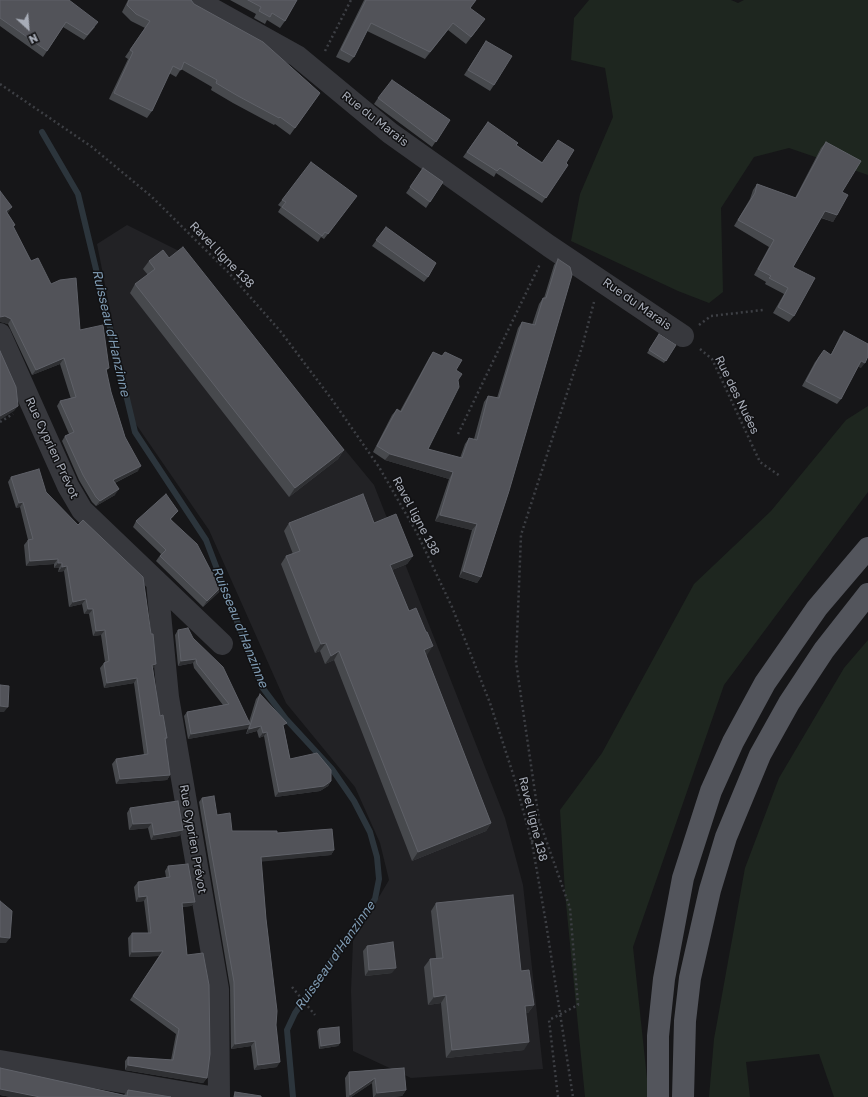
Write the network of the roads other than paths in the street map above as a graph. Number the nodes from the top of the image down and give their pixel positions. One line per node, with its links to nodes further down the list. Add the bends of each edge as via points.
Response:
1 (196, 0): 3 (street, Rue du Marais, via 297,56 390,133 549,246)
2 (0, 334): 5 (street, Rue Cyprien Prévot, via 68,486 82,510)
3 (683, 336)
4 (868, 548): 11 (main road, via 817,608 765,683 733,742 711,791 683,878 664,979 658,1036)
5 (158, 582): 7 (street, Rue Cyprien Prévot); 10 (street, Rue Cyprien Prévot, via 168,697 218,989)
6 (868, 594): 12 (main road, via 824,650 789,703 760,755 726,837 710,890 690,978)
7 (222, 644)
8 (0, 1061): 9 (street)
9 (210, 1097)
10 (219, 1097)
11 (658, 1097)
12 (683, 1097)

